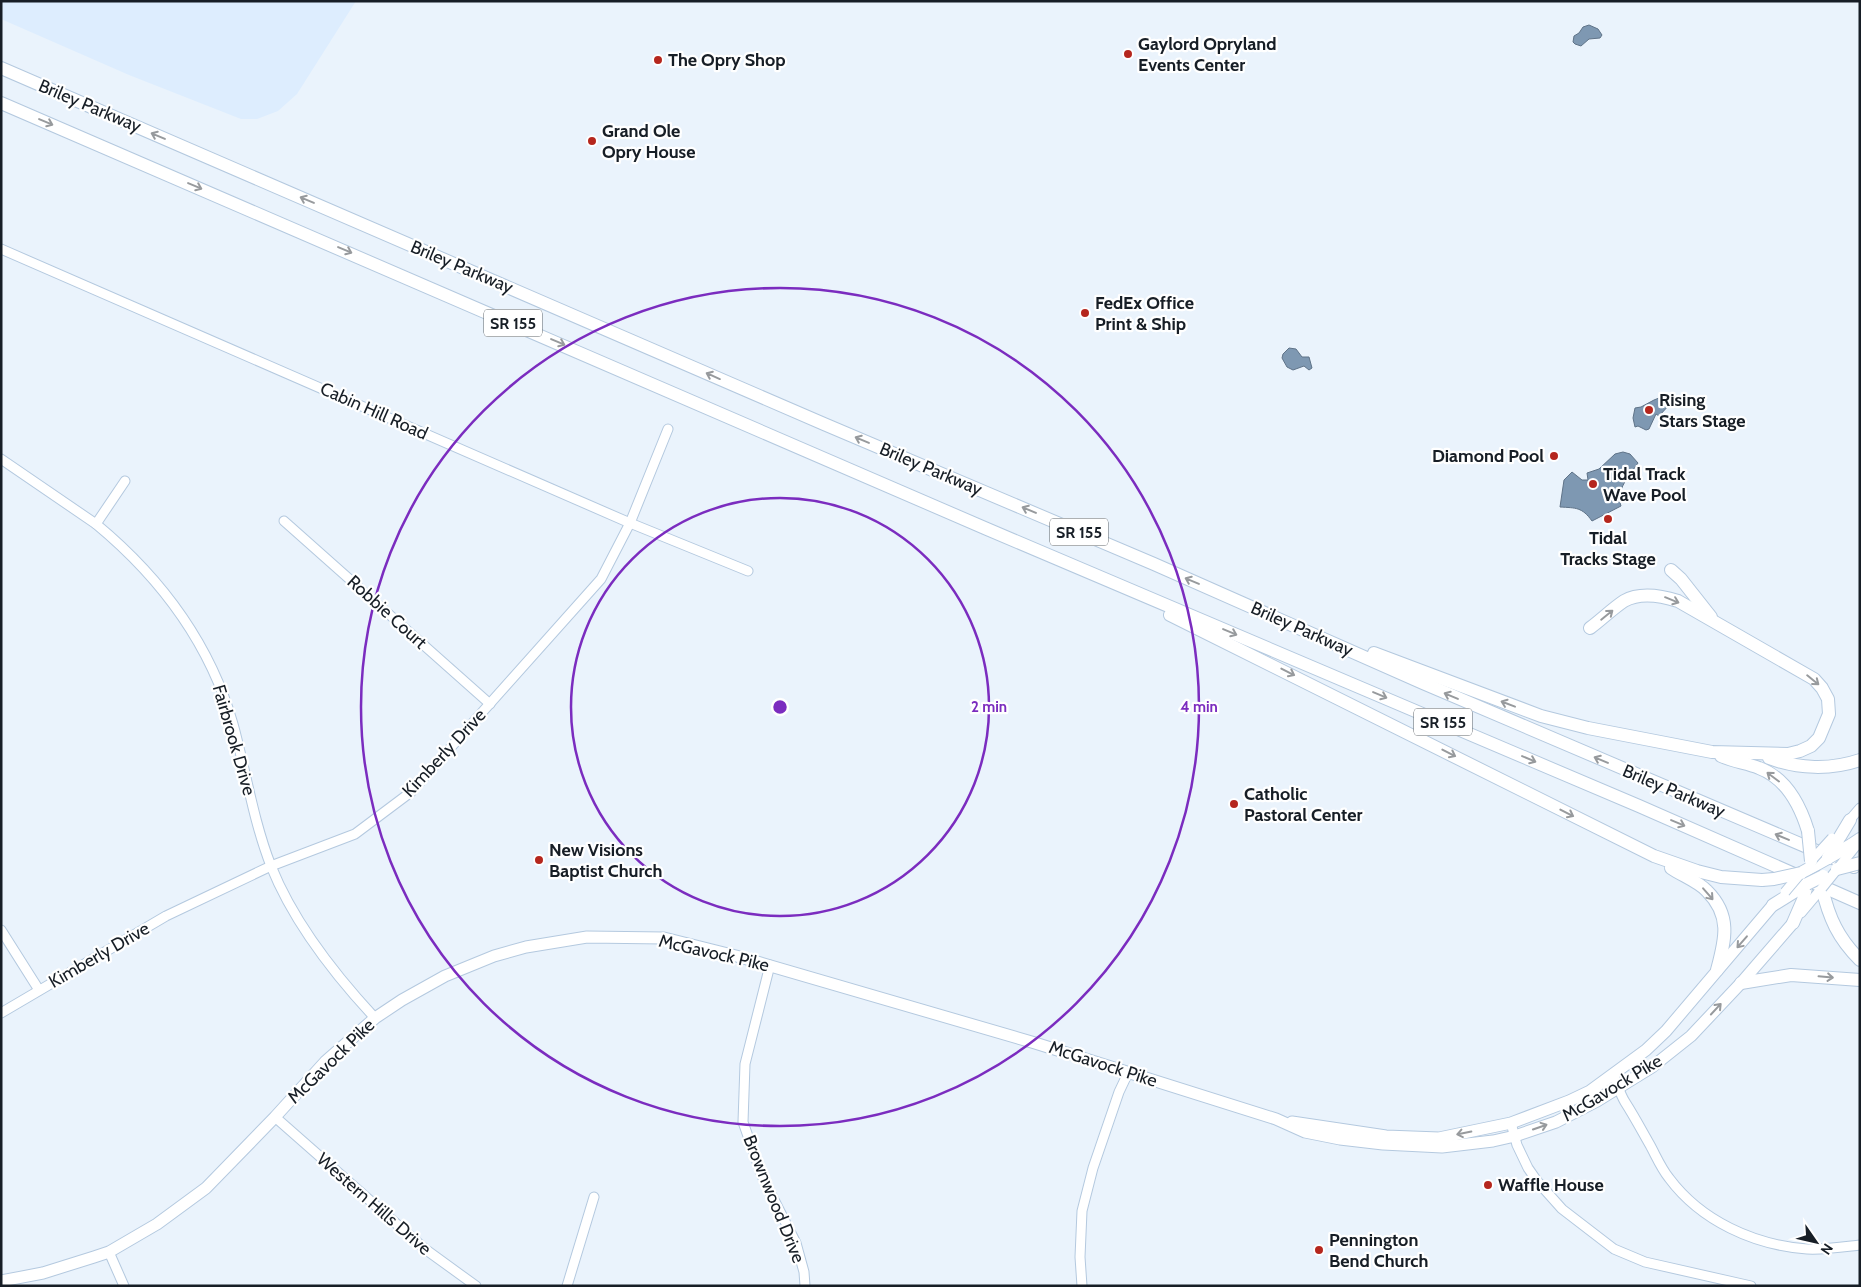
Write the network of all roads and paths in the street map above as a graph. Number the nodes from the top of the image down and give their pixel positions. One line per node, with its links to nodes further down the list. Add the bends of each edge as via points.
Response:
1 (1, 68): 13 (highway, Briley Parkway / SR 155, one-way to 1)
2 (1, 102): 10 (highway, Briley Parkway / SR 155, one-way to 10)
3 (1, 248): 8 (street, Cabin Hill Road)
4 (668, 429): 8 (street, Kimberly Drive)
5 (1, 459): 9 (street, Fairbrook Drive)
6 (126, 481): 9 (street)
7 (284, 521): 16 (street, Robbie Court)
8 (630, 523): 12 (street, Cabin Hill Road); 16 (street, Kimberly Drive, via 601,579)
9 (96, 524): 27 (street, Fairbrook Drive, via 156,581 184,619 206,657 227,704 252,808)
10 (1024, 544): 24 (highway, one-way to 24, via 1254,655); 33 (highway, Briley Parkway / SR 155, one-way to 33)
11 (1671, 570): 14 (highway)
12 (748, 571)
13 (1253, 607): 17 (highway, one-way to 13, via 1541,716); 29 (highway, Briley Parkway / SR 155, one-way to 13, via 1432,687)
14 (1717, 624): 15 (highway, one-way to 14, via 1625,600 1650,596 1678,601); 18 (highway, one-way to 18, via 1814,680 1828,699 1829,714 1825,727 1811,746 1788,754)
15 (1590, 628)
16 (490, 704): 27 (street, Kimberly Drive, via 410,792 355,834)
17 (1712, 752): 18 (highway); 30 (highway, one-way to 17, bridge, via 1808,831 1797,802 1775,776)
18 (1758, 754): 19 (highway, via 1778,762 1821,768)
19 (1860, 760)
20 (1860, 808): 21 (street)
21 (1850, 820): 22 (highway)
22 (1835, 839): 25 (highway, bridge); 30 (street, bridge)
23 (1856, 843): 25 (highway, bridge); 28 (street, bridge)
24 (1654, 856): 30 (highway, bridge, via 1721,877 1762,880); 39 (highway, one-way to 39, via 1707,890 1718,906 1726,930)
25 (1828, 858): 30 (highway); 31 (highway)
26 (1860, 863): 28 (highway, bridge)
27 (271, 866): 42 (street, Kimberly Drive, via 166,916); 44 (street, Fairbrook Drive, via 315,943 346,986)
28 (1837, 869): 31 (highway, bridge)
29 (1860, 869)
30 (1807, 871): 31 (highway, bridge); 32 (highway); 34 (highway, via 1788,893)
31 (1822, 882): 32 (street); 37 (highway, via 1826,909 1834,927)
32 (1806, 901): 35 (highway)
33 (1860, 903)
34 (1773, 904): 39 (main road, McGavock Pike, one-way to 39)
35 (1793, 923): 41 (main road, McGavock Pike)
36 (1, 930): 42 (street)
37 (1860, 960)
38 (770, 965): 44 (main road, McGavock Pike, via 664,938 602,937 562,941 515,950 469,966 429,985); 45 (main road, McGavock Pike); 59 (street, Brownwood Drive, via 745,1064 744,1122 762,1176 796,1243)
39 (1717, 970): 46 (main road, McGavock Pike, via 1666,1030 1646,1050)
40 (1860, 980): 41 (highway, one-way to 40, via 1791,975)
41 (1740, 983): 47 (main road, McGavock Pike, one-way to 41, via 1691,1036)
42 (39, 990): 43 (street, Kimberly Drive)
43 (1, 1013)
44 (375, 1018): 48 (main road, McGavock Pike, via 325,1062)
45 (1128, 1072): 49 (main road, McGavock Pike); 60 (street, via 1093,1168 1082,1212)
46 (1613, 1074): 47 (street); 50 (main road, McGavock Pike, via 1590,1091)
47 (1619, 1088): 51 (main road, McGavock Pike, one-way to 47, via 1556,1122); 53 (street, via 1668,1177 1693,1204 1719,1223 1781,1246 1808,1249)
48 (275, 1117): 54 (main road, McGavock Pike, via 206,1188 157,1224); 57 (street, Western Hills Drive, via 424,1249)
49 (1276, 1120): 50 (main road, McGavock Pike, one-way to 49, via 1439,1138 1386,1136); 51 (main road, McGavock Pike, via 1305,1132 1383,1144 1442,1147)
50 (1511, 1123): 51 (street)
51 (1515, 1136): 61 (street, via 1528,1168 1550,1197 1614,1249 1645,1262)
52 (594, 1198): 58 (street)
53 (1860, 1245)
54 (109, 1252): 55 (main road, McGavock Pike, via 46,1272); 56 (street)
55 (1, 1281)
56 (124, 1286)
57 (476, 1286)
58 (567, 1286)
59 (805, 1286)
60 (1082, 1286)
61 (1751, 1286)

